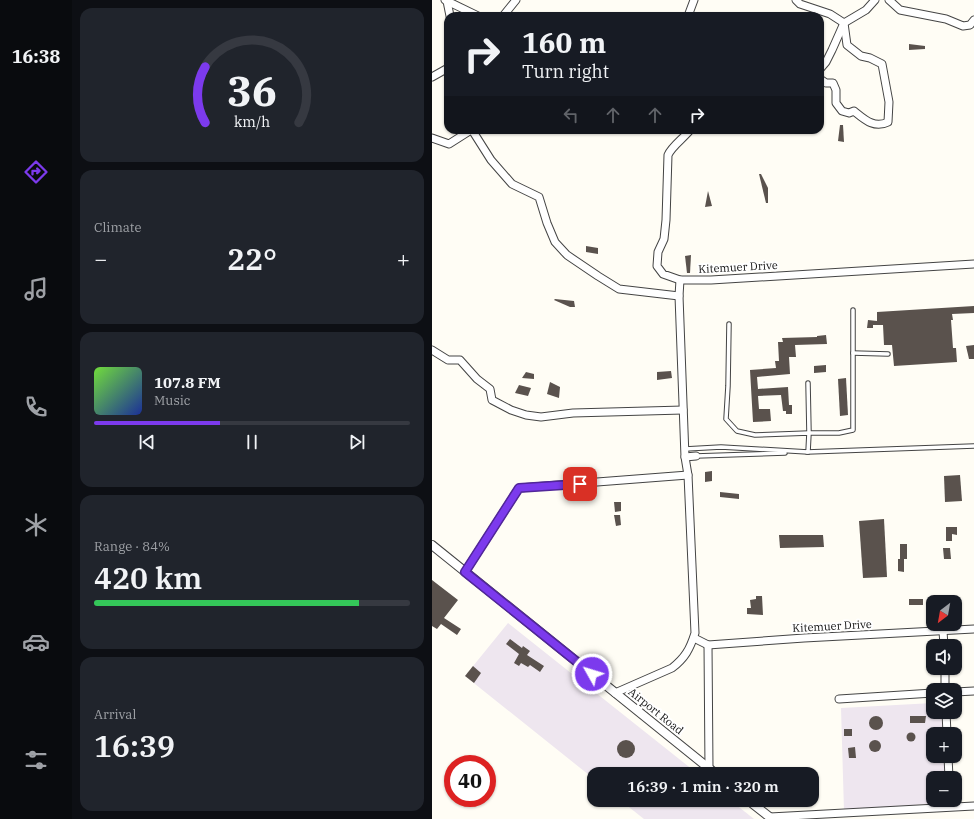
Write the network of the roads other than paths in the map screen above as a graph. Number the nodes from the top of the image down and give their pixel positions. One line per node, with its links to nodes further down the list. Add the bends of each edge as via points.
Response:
1 (516, 0): 9 (street)
2 (694, 0): 10 (street)
3 (796, 0): 12 (street, via 800,4 830,14)
4 (875, 0): 12 (street, via 866,10)
5 (889, 0): 11 (street, via 900,10 946,19 963,26 970,25)
6 (446, 1): 7 (street); 8 (street)
7 (449, 12)
8 (469, 12)
9 (506, 12)
10 (690, 12)
11 (974, 20)
12 (844, 23): 13 (street); 16 (street, via 847,45 861,56 882,64 889,102 888,122 870,123 854,110 849,113 842,111 836,103 833,83)
13 (824, 64)
14 (444, 70): 15 (street)
15 (432, 77)
16 (824, 82)
17 (465, 134): 20 (street, via 449,144)
18 (474, 134): 23 (street, via 491,160 512,184 539,197 555,242 567,255 619,289)
19 (687, 134): 22 (street, via 668,155 664,239 657,266 664,274)
20 (432, 138)
21 (974, 264): 22 (street, Kitemuer Drive)
22 (680, 280): 23 (street)
23 (679, 296): 30 (street)
24 (853, 310): 27 (lane)
25 (729, 324): 31 (lane, via 726,419 737,431 756,435)
26 (432, 350): 30 (street, via 448,360 460,360 490,389 492,400 526,415 540,417 573,413)
27 (853, 353): 28 (lane); 31 (lane, via 853,430 839,433)
28 (888, 354)
29 (808, 383): 31 (lane)
30 (683, 410): 33 (street)
31 (809, 433): 34 (lane)
32 (974, 446): 34 (lane)
33 (684, 449): 34 (lane, via 721,447); 36 (street)
34 (808, 452): 35 (lane)
35 (696, 456): 36 (street)
36 (685, 457): 37 (street)
37 (688, 475): 39 (street, via 519,488); 43 (street)
38 (432, 545): 39 (street, Airport Road)
39 (465, 572): 48 (street, Airport Road)
40 (974, 629): 41 (street, Kitemuer Drive)
41 (962, 630)
42 (943, 631): 44 (street); 45 (street, Kitemuer Drive)
43 (694, 638): 45 (street); 48 (street, via 691,648 672,668)
44 (944, 639)
45 (708, 645): 52 (street)
46 (974, 691): 47 (street)
47 (962, 692)
48 (615, 693): 51 (street, Airport Road)
49 (926, 693): 50 (street)
50 (839, 699)
51 (708, 767)
52 (709, 767)
53 (962, 805): 55 (street)
54 (926, 806): 57 (street)
55 (974, 806)
56 (757, 807): 57 (street)
57 (771, 818)

